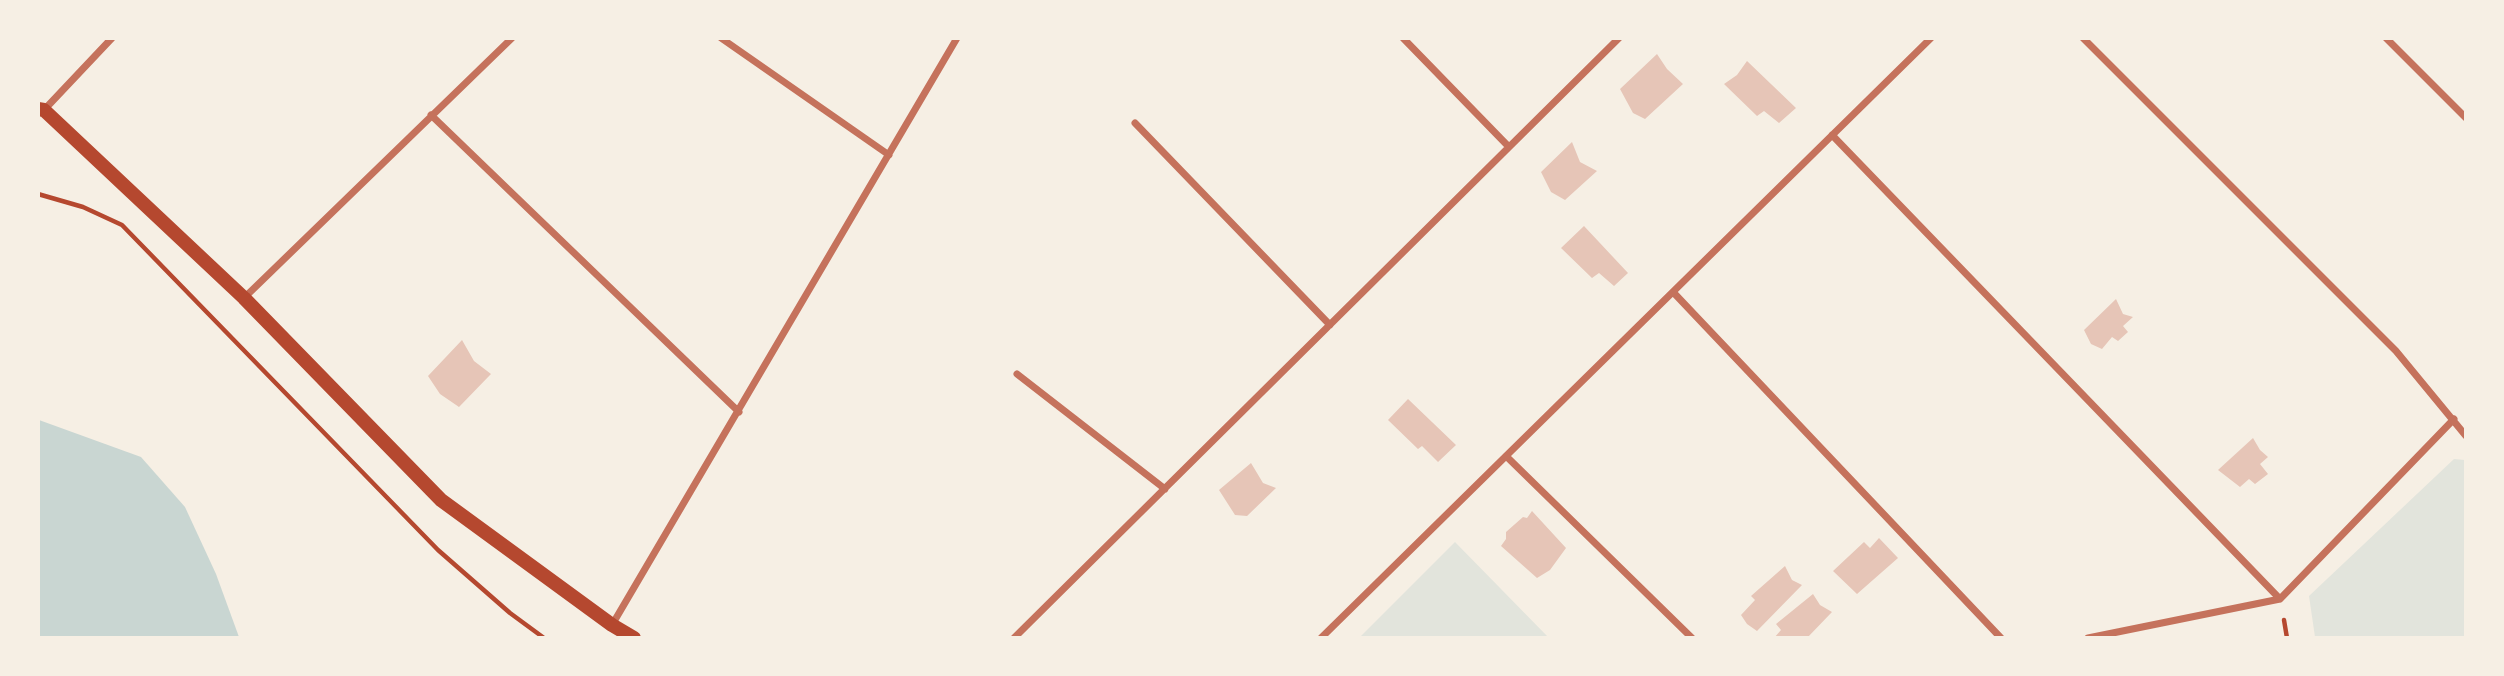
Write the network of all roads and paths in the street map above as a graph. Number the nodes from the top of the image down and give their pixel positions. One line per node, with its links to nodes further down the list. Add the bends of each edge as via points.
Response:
1 (112, 38): 10 (street)
2 (512, 38): 11 (street)
3 (721, 38): 16 (street)
4 (957, 38): 16 (street)
5 (1403, 38): 15 (street)
6 (1619, 38): 15 (street)
7 (1931, 38): 14 (street)
8 (2083, 38): 23 (street, via 2396,351)
9 (2386, 38): 12 (street)
10 (41, 110): 19 (main road)
11 (431, 115): 19 (street); 22 (street)
12 (2466, 118)
13 (1135, 123): 20 (street)
14 (1832, 135): 18 (street); 27 (street)
15 (1509, 147): 20 (street)
16 (889, 155): 22 (street)
17 (38, 194): 29 (path, via 122,225 438,550)
18 (1673, 292): 25 (street); 34 (street)
19 (244, 298): 28 (main road, via 441,500)
20 (1330, 325): 26 (street)
21 (1017, 374): 26 (street)
22 (739, 412): 28 (street)
23 (2454, 419): 24 (street); 27 (street)
24 (2466, 436)
25 (1506, 456): 32 (street); 33 (street)
26 (1165, 489): 31 (street)
27 (2280, 599): 35 (street)
28 (612, 625): 30 (main road)
29 (544, 638)
30 (634, 638)
31 (1014, 638)
32 (1321, 638)
33 (1692, 638)
34 (2001, 638)
35 (2088, 638)

